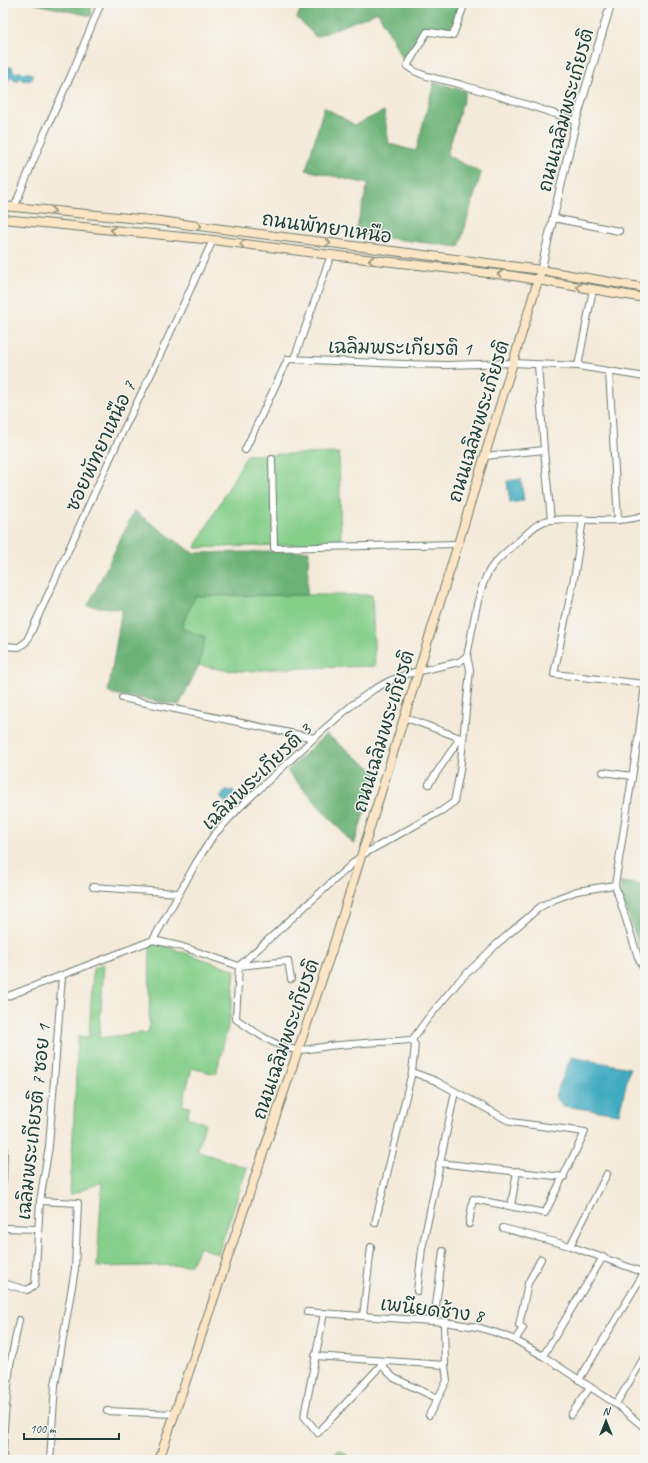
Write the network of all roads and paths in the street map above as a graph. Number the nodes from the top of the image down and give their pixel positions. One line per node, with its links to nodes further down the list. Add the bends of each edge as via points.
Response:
1 (101, 3): 6 (street)
2 (465, 3): 4 (street, via 453,35 427,32 407,66 416,73 523,103)
3 (611, 3): 4 (street, ถนนเฉลิมพระเกียรติ)
4 (576, 122): 7 (street, ถนนเฉลิมพระเกียรติ)
5 (3, 206): 6 (main road, ถนนพัทยาเหนือ)
6 (14, 208): 12 (main road, ถนนพัทยาเหนือ, one-way to 12, via 160,221)
7 (553, 218): 9 (street); 12 (street, ถนนเฉลิมพระเกียรติ)
8 (3, 219): 10 (main road, ถนนพัทยาเหนือ, one-way to 8)
9 (619, 231)
10 (213, 240): 11 (main road, ถนนพัทยาเหนือ, one-way to 10); 32 (street, ซอยพัทยาเหนือ 7, via 26,642 19,647)
11 (331, 255): 13 (main road, ถนนพัทยาเหนือ, one-way to 11); 17 (street)
12 (541, 270): 13 (main road, ถนนเฉลิมพระเกียรติ); 14 (main road, ถนนพัทยาเหนือ)
13 (539, 280): 15 (main road, ถนนพัทยาเหนือ, one-way to 13); 18 (main road, ถนนเฉลิมพระเกียรติ)
14 (645, 288)
15 (593, 289): 16 (main road, ถนนพัทยาเหนือ); 20 (street)
16 (645, 298)
17 (291, 359): 18 (street, เฉลิมพระเกียรติ 1, via 446,365); 23 (street)
18 (512, 363): 19 (street, เฉลิมพระเกียรติ 1); 25 (main road, ถนนเฉลิมพระเกียรติ)
19 (538, 365): 20 (street, เฉลิมพระเกียรติ 1); 24 (street)
20 (578, 366): 21 (street, เฉลิมพระเกียรติ 1)
21 (609, 372): 22 (street, เฉลิมพระเกียรติ 1); 30 (street)
22 (645, 377)
23 (245, 450)
24 (544, 450): 25 (street); 29 (street)
25 (485, 456): 31 (main road, ถนนเฉลิมพระเกียรติ)
26 (272, 459): 31 (street, via 274,548)
27 (645, 514): 30 (street)
28 (582, 519): 29 (street); 30 (street); 35 (street, via 575,573 554,674)
29 (551, 520): 33 (street, via 540,522 490,570 482,586)
30 (618, 520)
31 (458, 544): 34 (main road, ถนนเฉลิมพระเกียรติ)
32 (3, 646)
33 (467, 656): 34 (street, เฉลิมพระเกียรติ 3, via 459,662); 39 (street, via 470,670)
34 (418, 672): 37 (main road, ถนนเฉลิมพระเกียรติ); 38 (street, เฉลิมพระเกียรติ 3, via 373,690)
35 (645, 685): 41 (street)
36 (122, 698): 38 (street)
37 (404, 717): 39 (street); 43 (main road, ถนนเฉลิมพระเกียรติ)
38 (314, 738): 46 (street, เฉลิมพระเกียรติ 3, via 240,807 213,836)
39 (461, 739): 42 (street); 43 (street, via 460,770 454,802)
40 (603, 772): 41 (street)
41 (632, 776): 44 (street)
42 (429, 784)
43 (362, 855): 48 (street); 54 (main road, ถนนเฉลิมพระเกียรติ)
44 (615, 885): 49 (street); 53 (street, via 577,891 540,907 497,944 459,982)
45 (93, 887): 46 (street)
46 (178, 893): 47 (street, เฉลิมพระเกียรติ 3)
47 (153, 940): 48 (street); 50 (street)
48 (239, 966): 51 (street, via 288,962); 54 (street, via 236,1019 259,1035)
49 (645, 972)
50 (62, 976): 52 (street); 63 (street, เฉลิมพระเกียรติ 7 ซอย 1, via 49,1146)
51 (290, 979)
52 (3, 998)
53 (412, 1040): 54 (street, via 345,1044); 55 (street, via 415,1045)
54 (297, 1051): 95 (main road, ถนนเฉลิมพระเกียรติ)
55 (412, 1072): 56 (street); 65 (street)
56 (455, 1092): 58 (street); 61 (street, via 511,1122 585,1132)
57 (4, 1150): 62 (street)
58 (439, 1163): 59 (street); 77 (street, via 422,1249)
59 (517, 1172): 61 (street); 64 (street)
60 (608, 1174): 70 (street)
61 (564, 1177): 64 (street, via 545,1213)
62 (3, 1182)
63 (40, 1201): 69 (street, เฉลิมพระเกียรติ 7 ซอย 1); 100 (street, via 78,1203 75,1269 55,1385)
64 (511, 1206): 66 (street, via 473,1199)
65 (375, 1223)
66 (469, 1224)
67 (3, 1228): 69 (street)
68 (503, 1228): 70 (street)
69 (38, 1229): 76 (street, เฉลิมพระเกียรติ 7 ซอย 1, via 35,1285 27,1290)
70 (570, 1246): 73 (street)
71 (371, 1247): 80 (street)
72 (443, 1251): 82 (street)
73 (603, 1258): 75 (street); 86 (street)
74 (541, 1259): 84 (street, via 528,1283 519,1325 523,1328)
75 (645, 1273): 90 (street)
76 (3, 1283)
77 (417, 1291)
78 (307, 1312): 79 (street, เพนียดช้าง 8)
79 (324, 1313): 80 (street, เพนียดช้าง 8); 85 (street)
80 (363, 1316): 82 (street, เพนียดช้าง 8)
81 (19, 1320): 99 (street, via 10,1365)
82 (434, 1321): 83 (street, เพนียดช้าง 8)
83 (444, 1322): 84 (street, เพนียดช้าง 8, via 477,1327); 89 (street)
84 (515, 1340): 86 (street, เพนียดช้าง 8)
85 (316, 1356): 88 (street); 88 (street, via 304,1416 318,1433)
86 (543, 1356): 90 (street, เพนียดช้าง 8)
87 (645, 1356): 93 (street)
88 (384, 1362): 89 (street); 92 (street, via 383,1367 394,1378)
89 (445, 1365): 92 (street, via 447,1380)
90 (579, 1380): 91 (street, เพนียดช้าง 8)
91 (590, 1387): 93 (street, เพนียดช้าง 8); 97 (street)
92 (437, 1398): 96 (street)
93 (616, 1404): 98 (street, เพนียดช้าง 8)
94 (107, 1411): 95 (street)
95 (174, 1414): 101 (main road, ถนนเฉลิมพระเกียรติ)
96 (429, 1415)
97 (571, 1415)
98 (645, 1428)
99 (3, 1460)
100 (50, 1460)
101 (159, 1460)

